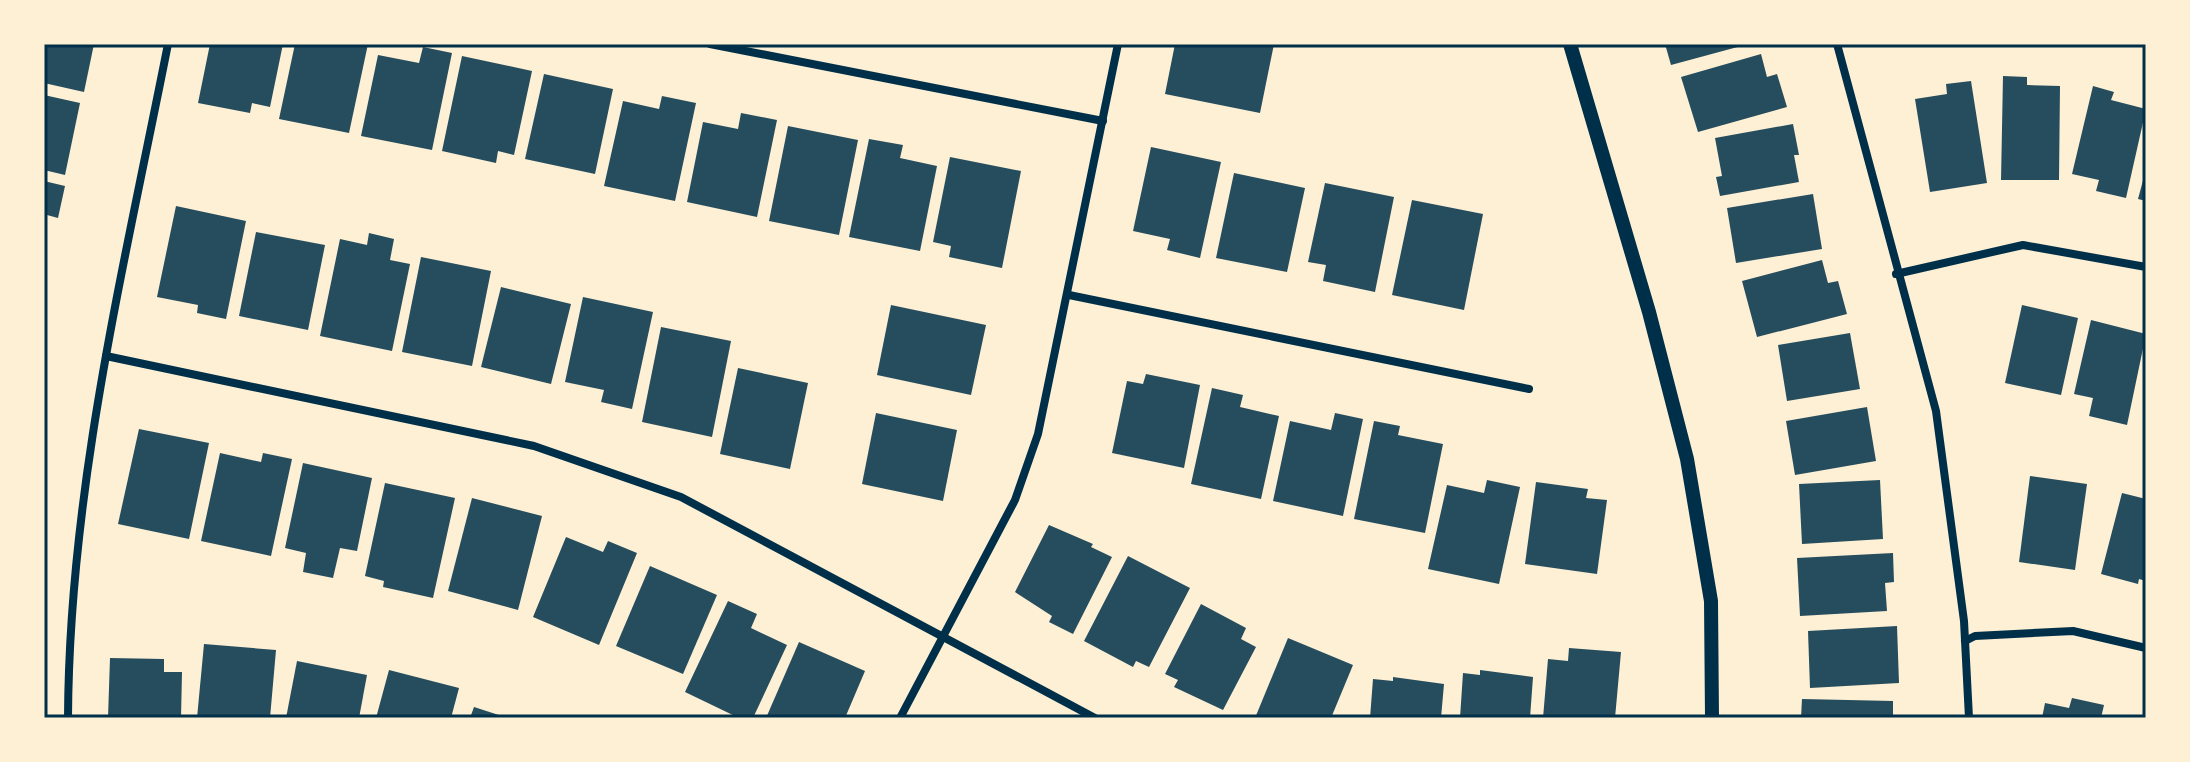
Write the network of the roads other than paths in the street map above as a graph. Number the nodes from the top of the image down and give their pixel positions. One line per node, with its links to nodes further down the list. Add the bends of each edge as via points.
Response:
1 (168, 44): 10 (street)
2 (710, 44): 6 (street)
3 (1118, 44): 6 (street)
4 (1570, 44): 18 (street, via 1687,459 1711,601)
5 (1837, 44): 8 (street)
6 (1103, 121): 9 (street)
7 (2146, 267): 8 (street, via 2023,245)
8 (1896, 274): 13 (street, via 1936,411)
9 (1069, 295): 11 (street); 12 (street, via 1038,434 1015,500)
10 (106, 356): 12 (street, via 534,446 681,497); 15 (street, via 81,496)
11 (1529, 389)
12 (943, 638): 16 (street); 17 (street)
13 (1965, 641): 14 (street, via 1975,636 2073,631); 19 (street)
14 (2146, 648)
15 (68, 718)
16 (900, 718)
17 (1095, 718)
18 (1712, 718)
19 (1969, 718)

